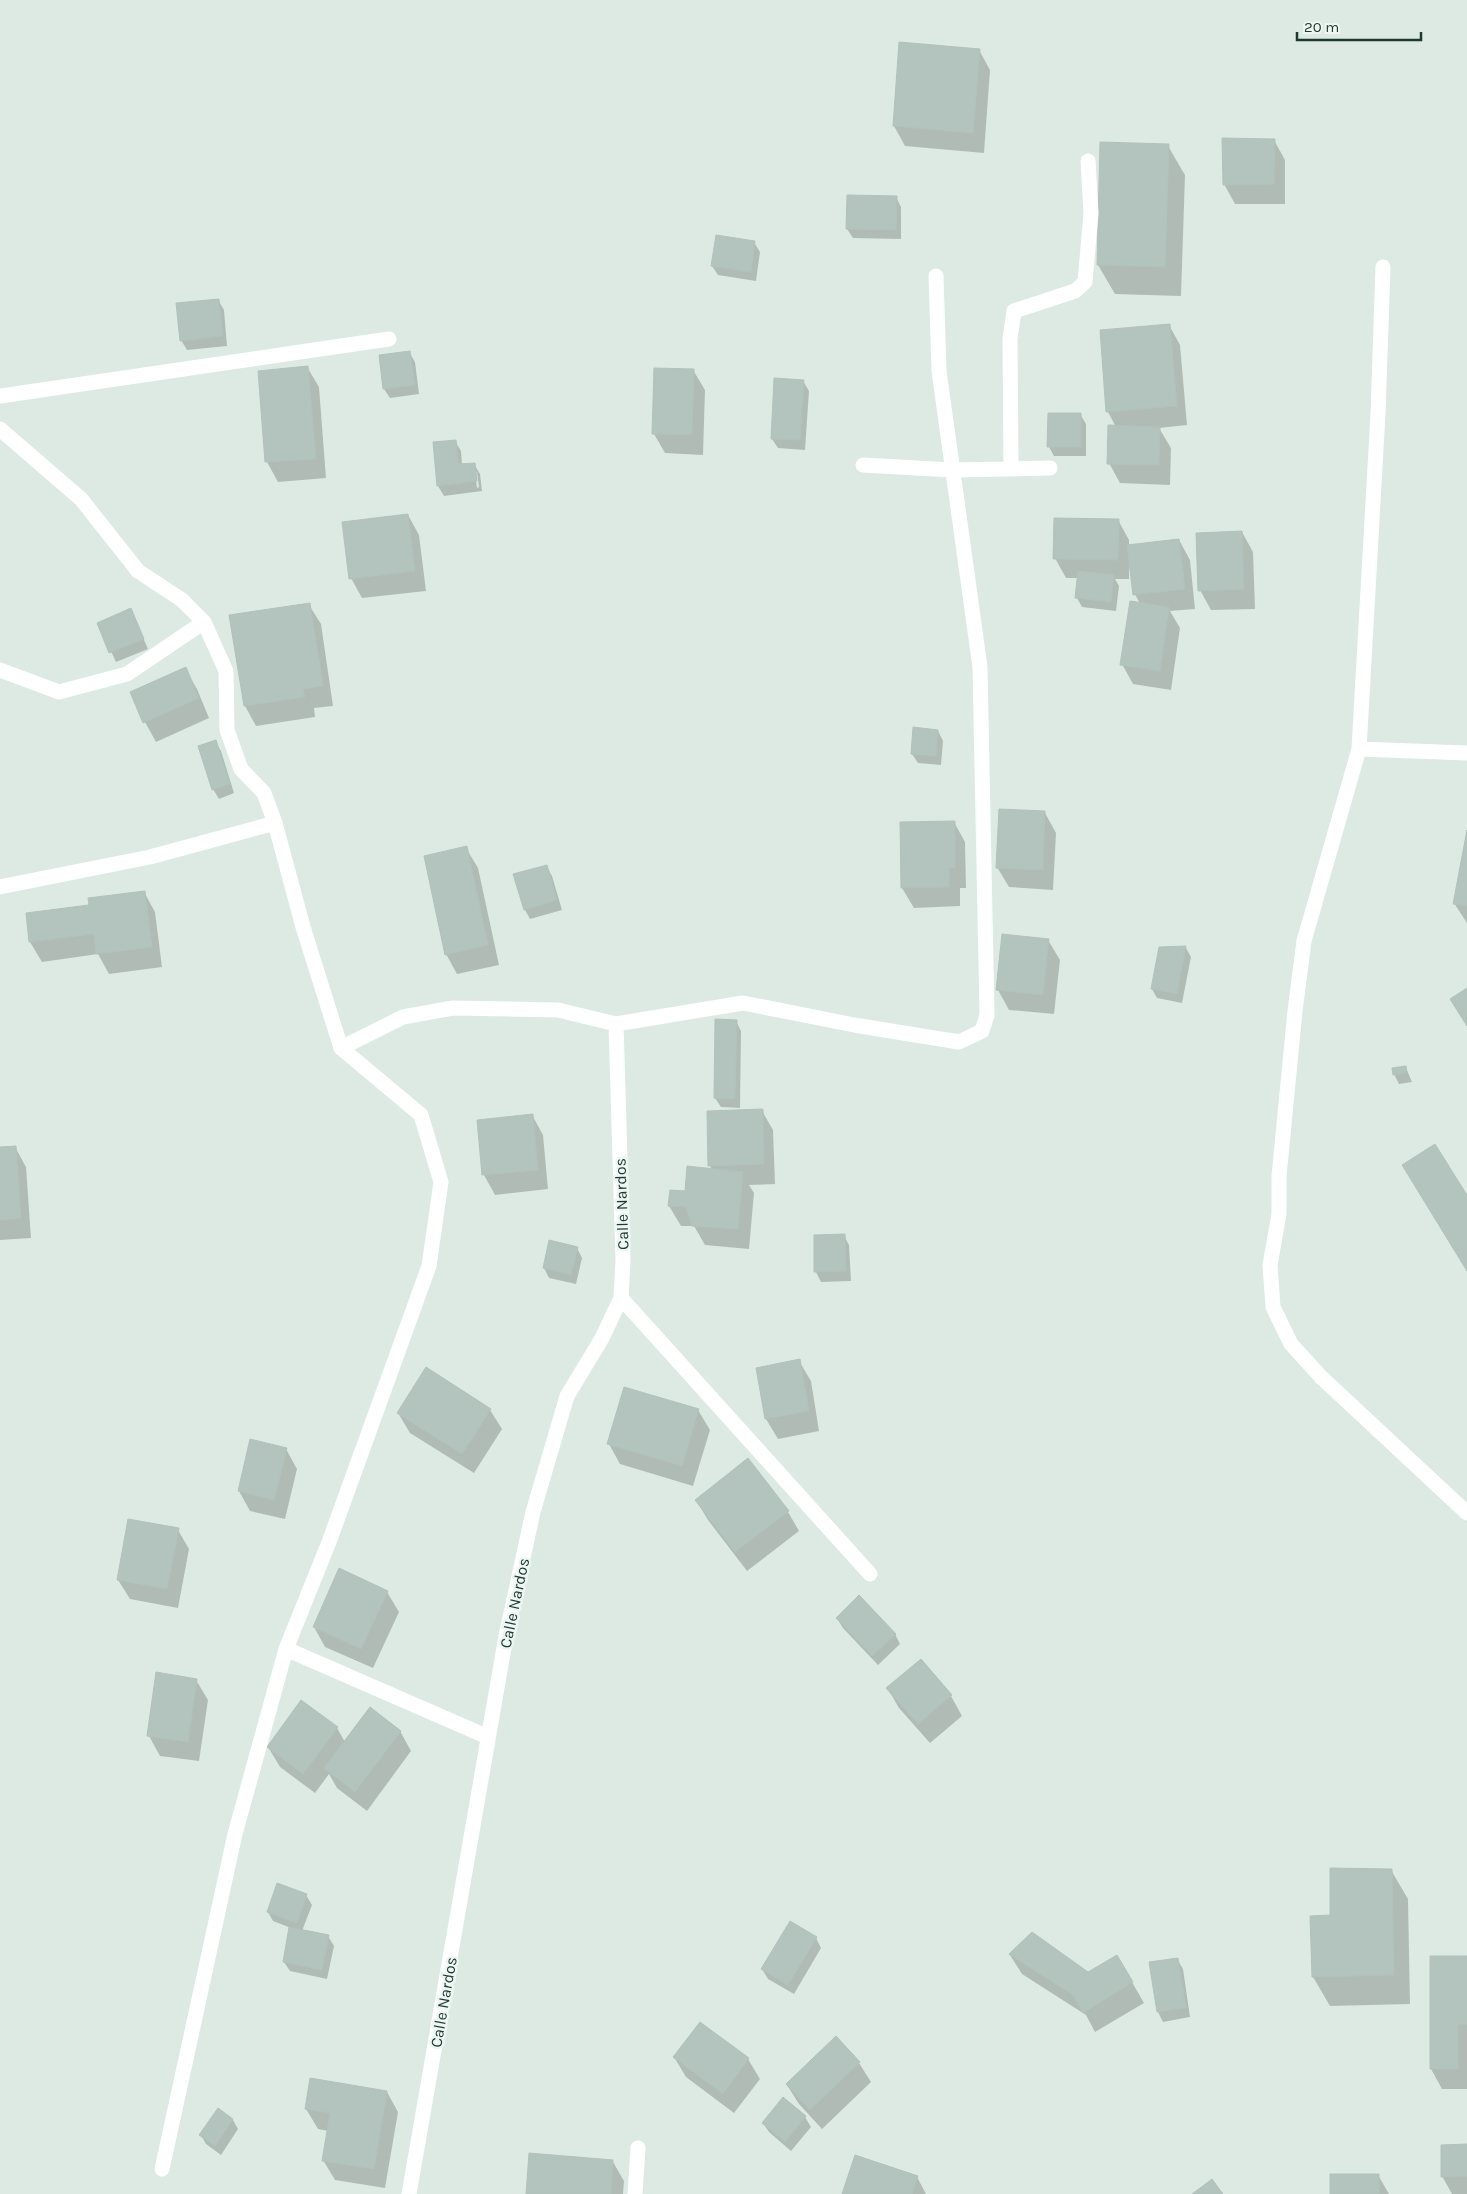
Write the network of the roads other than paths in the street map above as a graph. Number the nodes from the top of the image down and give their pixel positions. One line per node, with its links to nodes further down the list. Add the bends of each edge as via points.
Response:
1 (1088, 161): 8 (street, via 1091,213 1085,282 1075,291 1014,311 1010,339)
2 (1382, 267): 13 (street, via 1378,414)
3 (936, 276): 10 (street, via 939,371)
4 (389, 339): 5 (street)
5 (0, 396)
6 (0, 429): 11 (street, via 81,498 138,571 182,600)
7 (863, 465): 10 (street)
8 (1011, 468): 9 (street); 10 (street)
9 (1050, 468)
10 (953, 470): 17 (street, via 980,667 987,1015 982,1031 959,1042 743,1003)
11 (204, 622): 12 (street, via 127,674 59,692); 15 (street, via 226,672 227,730 240,769 264,793)
12 (0, 670)
13 (1359, 749): 14 (street); 20 (street, via 1304,942 1279,1176 1279,1214 1270,1265 1273,1306 1291,1344 1321,1377)
14 (1467, 753)
15 (275, 823): 16 (street, via 150,857); 18 (street)
16 (0, 887)
17 (616, 1024): 18 (street, via 558,1010 453,1008 403,1017); 19 (street, Calle Nardos, via 623,1260)
18 (341, 1048): 22 (street, via 421,1115 441,1182 429,1266 329,1542)
19 (621, 1298): 21 (street); 23 (street, Calle Nardos, via 602,1338 567,1396 533,1512)
20 (1467, 1513)
21 (870, 1574)
22 (286, 1648): 23 (street); 25 (street, via 235,1834)
23 (488, 1737): 26 (street, Calle Nardos)
24 (638, 2148): 27 (street)
25 (162, 2169)
26 (409, 2194)
27 (636, 2194)

